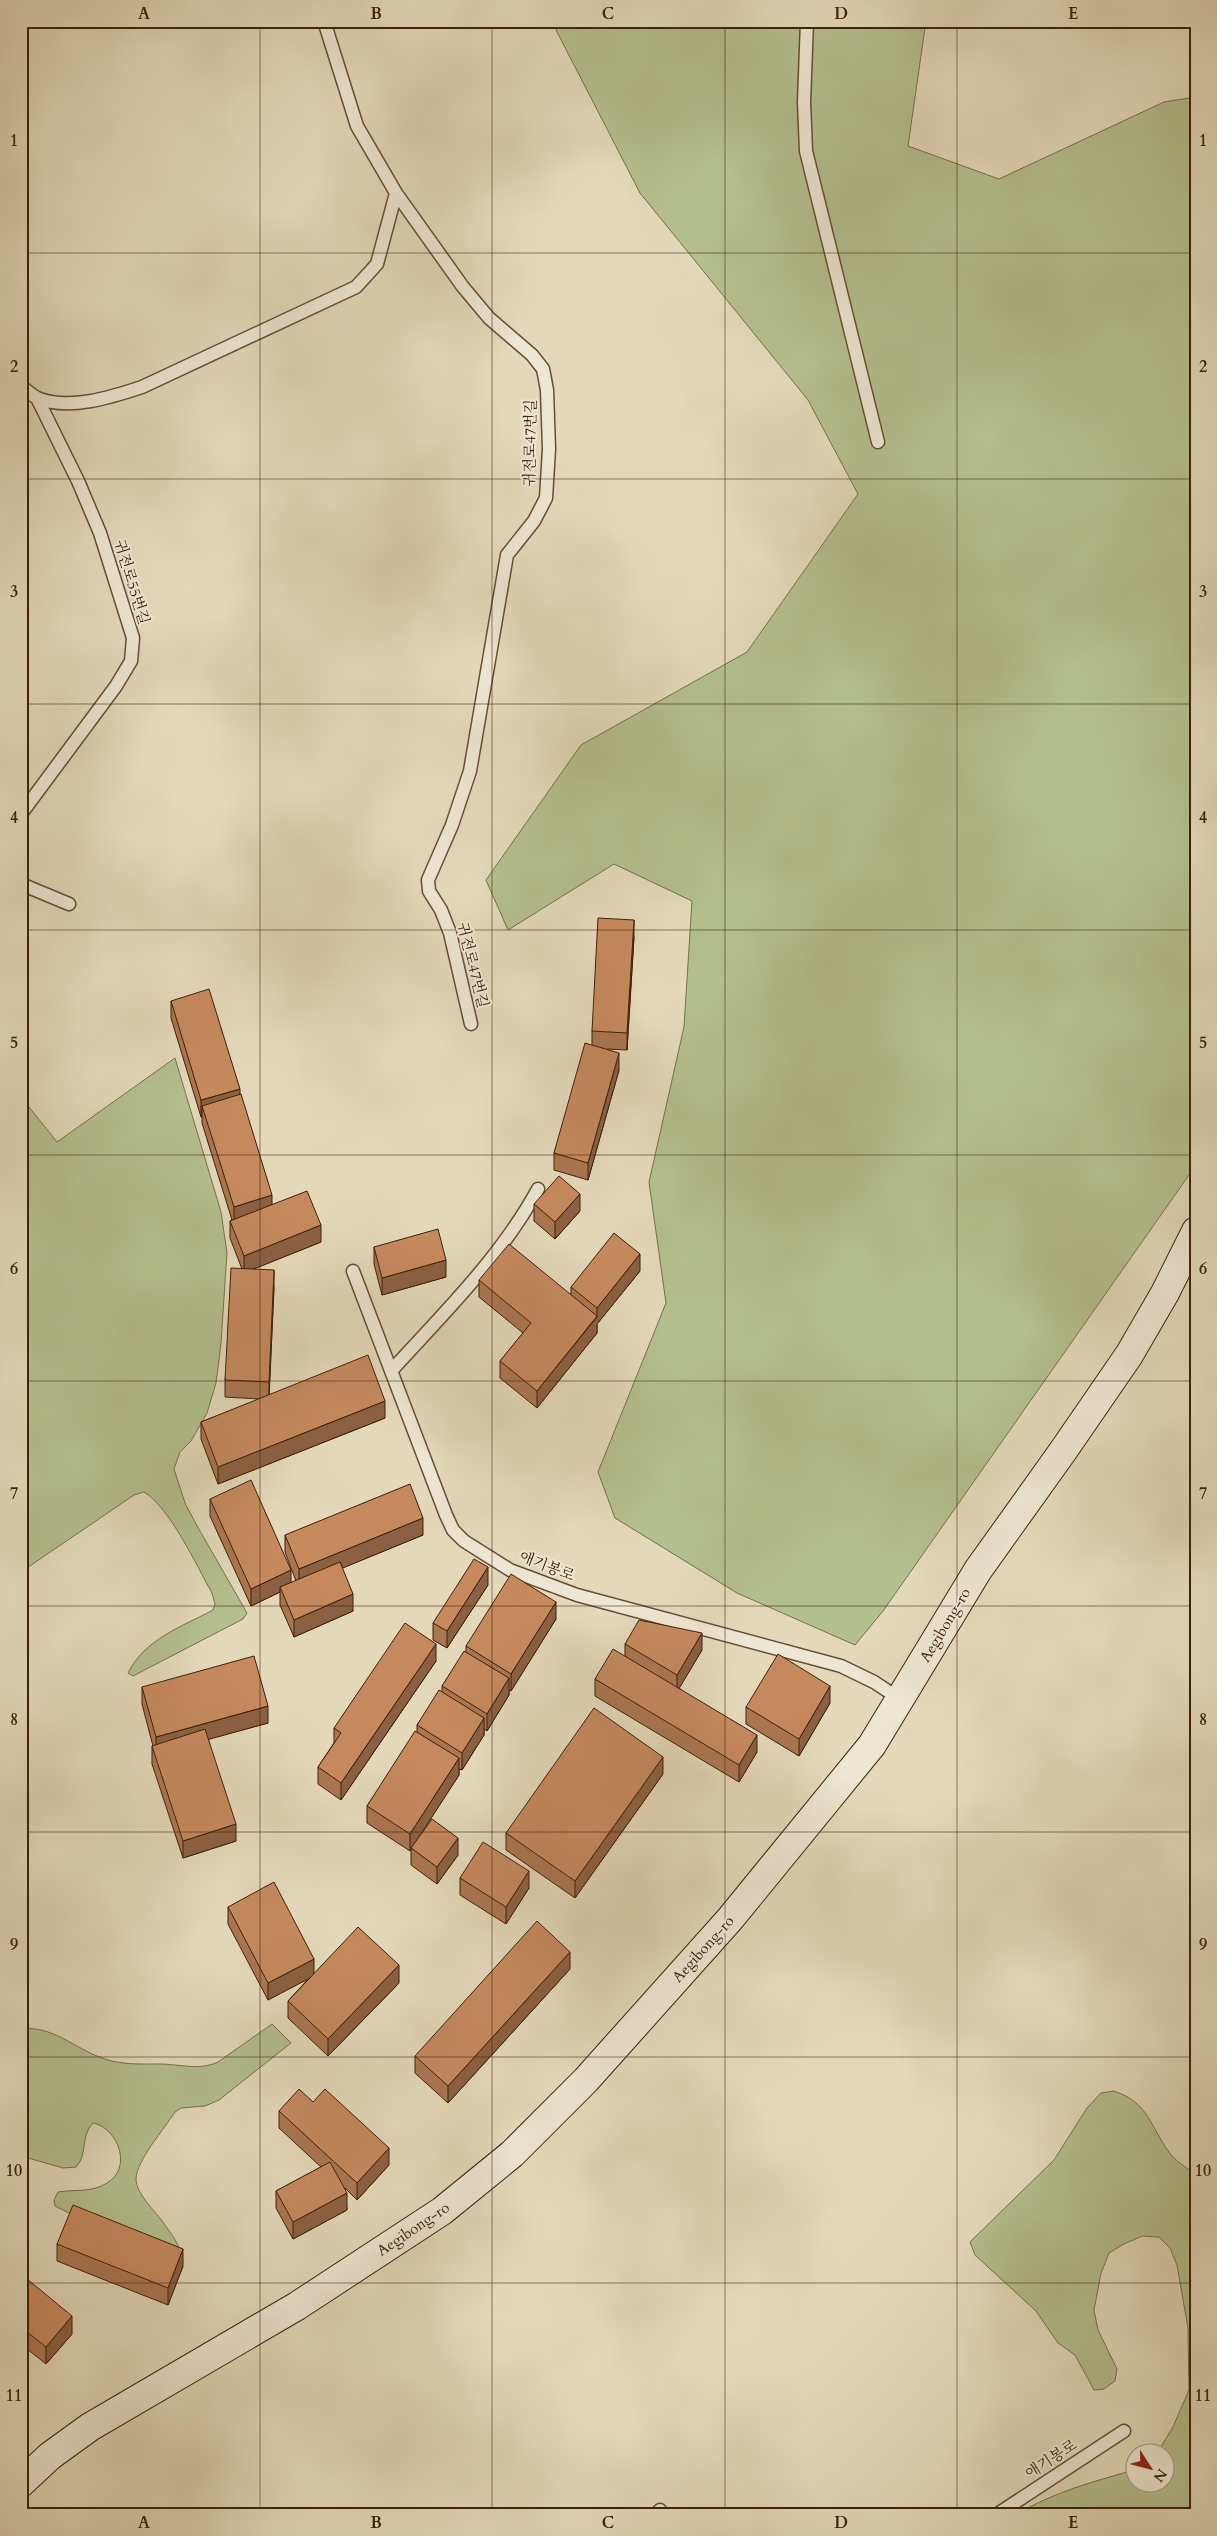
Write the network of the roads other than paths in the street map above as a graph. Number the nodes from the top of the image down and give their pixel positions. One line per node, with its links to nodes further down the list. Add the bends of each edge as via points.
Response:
1 (324, 21): 3 (lane, 귀전로47번길, via 357,126)
2 (806, 21): 6 (lane, via 806,151)
3 (396, 193): 5 (lane, 귀전로55번길, via 377,264 356,287 142,387 110,397 75,402); 10 (lane, 귀전로47번길, via 488,318 532,355 543,369 547,390 549,449 546,498 534,521 507,555 470,771 452,825 428,880 429,892 450,933)
4 (21, 386): 5 (lane, 귀전로55번길)
5 (37, 398): 7 (lane, 귀전로55번길, via 100,533 133,638 131,661 116,686)
6 (878, 442)
7 (21, 814)
8 (21, 884): 9 (lane)
9 (69, 904)
10 (470, 1024)
11 (538, 1189): 14 (lane, via 523,1218 500,1249)
12 (1196, 1231): 15 (main road, Aegibong-ro, via 1129,1355 978,1570)
13 (353, 1271): 14 (lane, 애기봉로)
14 (392, 1370): 15 (lane, 애기봉로, via 446,1516 464,1541 510,1570 577,1596 841,1666)
15 (900, 1699): 17 (main road, Aegibong-ro, via 866,1752 730,1919 586,2080 512,2154 442,2212 296,2306 90,2427 50,2456)
16 (1124, 2431): 18 (lane, 애기봉로)
17 (21, 2483)
18 (996, 2515)

